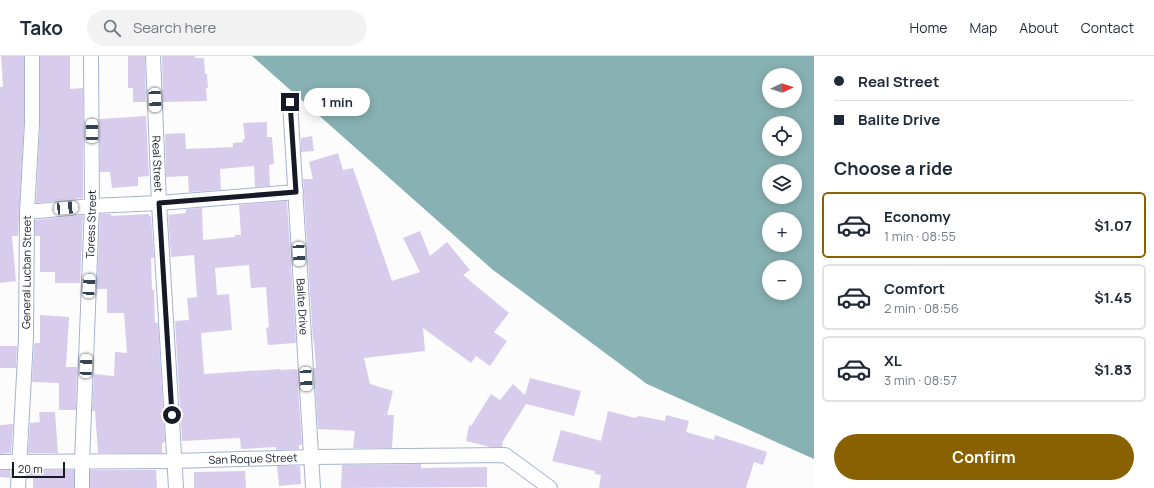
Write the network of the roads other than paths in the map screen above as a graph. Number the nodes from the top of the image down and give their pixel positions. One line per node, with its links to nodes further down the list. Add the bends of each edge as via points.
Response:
1 (32, 56): 8 (street, General Lucban Street, via 32,123)
2 (92, 56): 7 (street, Toress Street)
3 (153, 56): 6 (street, Real Street)
4 (290, 102): 5 (street, Balite Drive)
5 (296, 192): 6 (street); 9 (street, Balite Drive)
6 (159, 203): 7 (street); 10 (street, Real Street)
7 (92, 206): 8 (street); 13 (street, Toress Street)
8 (27, 212): 12 (street, General Lucban Street, via 26,338)
9 (311, 457): 10 (street, San Roque Street); 17 (street, Balite Drive); 18 (street, San Roque Street, via 505,455)
10 (175, 461): 13 (street, San Roque Street); 16 (street, Real Street)
11 (0, 462): 12 (street, San Roque Street)
12 (19, 462): 13 (street, San Roque Street); 14 (street, General Lucban Street)
13 (82, 462): 15 (street, Toress Street)
14 (18, 488)
15 (82, 488)
16 (176, 488)
17 (313, 488)
18 (550, 488)

